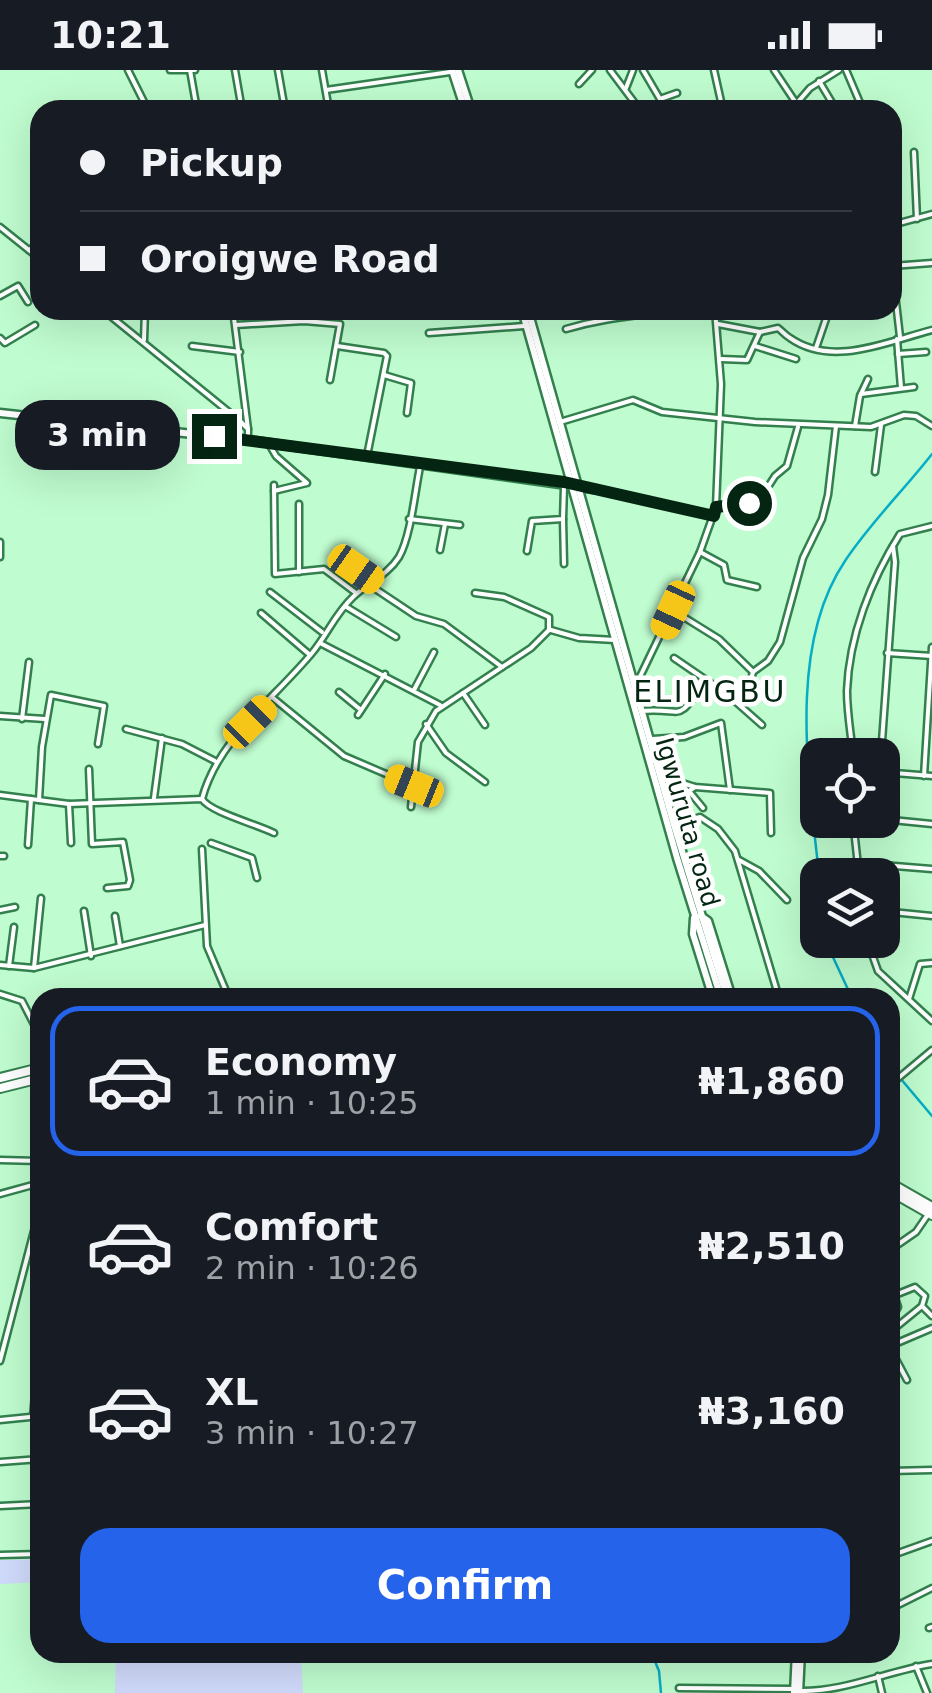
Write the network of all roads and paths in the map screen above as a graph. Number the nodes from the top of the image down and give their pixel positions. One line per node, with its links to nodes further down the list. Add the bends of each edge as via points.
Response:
1 (128, 70): 22 (street)
2 (170, 70): 3 (street)
3 (192, 70): 23 (street)
4 (234, 70): 24 (street)
5 (278, 70): 25 (street)
6 (322, 70): 20 (street)
7 (402, 70): 16 (street)
8 (454, 70): 16 (street); 27 (main road)
9 (592, 70): 18 (street)
10 (610, 70): 19 (street)
11 (633, 70): 19 (street)
12 (643, 70): 21 (street, via 660,100)
13 (714, 70): 29 (street)
14 (774, 70): 30 (street)
15 (843, 70): 17 (street); 33 (street)
16 (404, 78): 20 (street)
17 (819, 81): 31 (street); 32 (street)
18 (579, 84)
19 (626, 88): 28 (street)
20 (326, 90): 26 (street)
21 (677, 93)
22 (143, 100)
23 (196, 100)
24 (240, 100)
25 (283, 100)
26 (328, 100)
27 (464, 100)
28 (634, 100)
29 (721, 100)
30 (793, 100)
31 (800, 100)
32 (830, 100)
33 (858, 100)
34 (914, 152): 36 (street)
35 (932, 214): 36 (street)
36 (918, 219): 37 (street)
37 (902, 223)
38 (0, 227): 39 (street)
39 (29, 250)
40 (932, 263): 41 (street)
41 (902, 265)
42 (0, 296): 43 (street, via 18,286)
43 (28, 302)
44 (116, 320): 63 (street)
45 (145, 320): 63 (street)
46 (235, 320): 55 (street)
47 (526, 320): 56 (main road, Igwuruta road)
48 (528, 320): 82 (main road, Igwuruta road)
49 (596, 320): 57 (street)
50 (717, 320): 54 (street)
51 (826, 320): 67 (street)
52 (897, 320): 62 (street)
53 (36, 324): 61 (street, via 5,344)
54 (718, 324): 59 (street); 71 (street)
55 (236, 326): 65 (street, via 340,324); 68 (street)
56 (526, 326): 60 (street); 94 (main road, Igwuruta road)
57 (566, 329)
58 (932, 330): 62 (street)
59 (760, 332): 66 (street); 67 (street, via 778,328)
60 (429, 333)
61 (0, 338)
62 (898, 338): 67 (street, via 848,351); 70 (street)
63 (144, 342): 88 (street)
64 (192, 346): 68 (street)
65 (337, 346): 73 (street, via 384,353); 75 (street)
66 (755, 346): 71 (street, via 747,360); 72 (street)
67 (816, 348)
68 (240, 352): 88 (street)
69 (926, 352): 70 (street)
70 (898, 354): 77 (street)
71 (721, 359): 81 (street)
72 (796, 359)
73 (384, 375): 80 (street, via 411,383); 91 (street)
74 (868, 379): 78 (street)
75 (330, 380)
76 (914, 387): 77 (street)
77 (901, 388): 78 (street)
78 (861, 394): 86 (street)
79 (0, 413): 89 (main road)
80 (407, 413)
81 (720, 418): 82 (street, via 662,412 632,400); 84 (street); 96 (street)
82 (560, 422): 94 (main road, Igwuruta road)
83 (836, 424): 84 (street); 86 (street); 135 (street, via 822,518 802,558 780,642)
84 (798, 425): 96 (street, via 787,466 762,496)
85 (880, 425): 86 (street); 87 (street, via 904,415); 93 (street)
86 (854, 426)
87 (932, 426)
88 (248, 429): 89 (street)
89 (248, 440): 90 (main road)
90 (268, 442): 91 (main road); 113 (street, via 308,483 274,488 275,574)
91 (367, 456): 92 (main road)
92 (421, 464): 94 (main road); 98 (street)
93 (875, 472)
94 (571, 485): 97 (street); 99 (street); 125 (main road, Igwuruta road); 138 (main road, Igwuruta road)
95 (299, 504): 113 (street)
96 (716, 507): 97 (street)
97 (714, 516): 107 (street)
98 (409, 519): 100 (street); 114 (street, via 398,558)
99 (563, 520): 106 (street, via 532,521); 112 (street)
100 (445, 524): 101 (street); 105 (street)
101 (460, 526)
102 (932, 526): 104 (street, via 900,534)
103 (0, 542): 109 (street)
104 (893, 546): 110 (street); 111 (street)
105 (440, 550)
106 (527, 550)
107 (700, 552): 115 (street, via 724,565 728,580); 120 (street)
108 (338, 556): 114 (street)
109 (0, 557)
110 (887, 557): 111 (street); 154 (street, via 853,649 847,694)
111 (895, 559): 129 (street)
112 (564, 564)
113 (299, 572): 117 (street, via 324,569)
114 (373, 584): 117 (street); 134 (street)
115 (757, 587)
116 (270, 592): 123 (street)
117 (356, 593): 119 (street)
118 (475, 593): 122 (street, via 504,597 549,617)
119 (345, 606): 123 (street); 124 (street)
120 (673, 610): 135 (street, via 719,638); 138 (street)
121 (261, 613): 130 (street)
122 (548, 630): 125 (street); 134 (street)
123 (323, 633): 126 (street)
124 (396, 637)
125 (615, 640): 199 (main road, Igwuruta road)
126 (320, 643): 130 (street); 136 (street)
127 (932, 647): 131 (street)
128 (434, 652): 139 (street)
129 (887, 652): 131 (street); 155 (street)
130 (310, 655): 143 (street)
131 (932, 656): 162 (street)
132 (674, 658): 137 (street)
133 (29, 662): 147 (street)
134 (502, 667): 141 (street)
135 (752, 672): 142 (street, via 749,687)
136 (385, 674): 139 (street); 140 (street, via 360,712)
137 (707, 681): 142 (street); 145 (street, via 682,712)
138 (634, 687): 145 (main road, Igwuruta road)
139 (414, 690): 144 (street)
140 (340, 692)
141 (463, 692): 144 (street); 151 (street)
142 (728, 695): 150 (street)
143 (273, 698): 158 (street); 165 (street, via 353,761)
144 (441, 706): 149 (street)
145 (641, 711): 156 (main road, Igwuruta road)
146 (0, 716): 147 (street)
147 (22, 719): 148 (street)
148 (46, 719): 157 (street, via 53,694 104,706); 172 (street)
149 (426, 724): 164 (street, via 446,753); 165 (street)
150 (762, 725)
151 (485, 726)
152 (126, 729): 153 (street)
153 (162, 738): 158 (street); 173 (street)
154 (852, 738)
155 (883, 738)
156 (649, 740): 161 (main road, Igwuruta road); 167 (street, via 684,737 722,723)
157 (98, 744)
158 (215, 762): 171 (street)
159 (89, 769): 175 (street)
160 (900, 774): 162 (street)
161 (660, 776): 166 (street); 199 (main road, Igwuruta road)
162 (924, 776): 163 (street)
163 (932, 776)
164 (485, 782)
165 (414, 786): 170 (street); 176 (street)
166 (695, 786): 167 (street); 177 (street, via 689,791)
167 (730, 790): 182 (street, via 770,793)
168 (0, 796): 169 (street)
169 (31, 798): 172 (street); 185 (street)
170 (430, 798)
171 (202, 799): 173 (street); 181 (street)
172 (39, 800): 174 (street)
173 (154, 800): 175 (street)
174 (69, 804): 175 (street); 183 (street)
175 (89, 804): 191 (street, via 92,844 124,844 128,886)
176 (410, 807)
177 (703, 808)
178 (690, 820): 187 (street, via 700,817 718,828)
179 (900, 821): 180 (street)
180 (932, 824)
181 (274, 833)
182 (771, 833)
183 (71, 843)
184 (211, 843): 190 (street, via 252,858)
185 (28, 845)
186 (202, 849): 201 (street)
187 (739, 860): 193 (street); 213 (street)
188 (900, 867): 189 (street)
189 (932, 870)
190 (257, 878)
191 (107, 888)
192 (41, 898): 209 (street)
193 (787, 900)
194 (15, 907): 195 (street)
195 (0, 910)
196 (84, 911): 204 (street)
197 (900, 913): 200 (street)
198 (114, 916): 203 (street)
199 (697, 916): 211 (main road, via 693,934); 212 (main road, Igwuruta road)
200 (932, 916)
201 (205, 926): 203 (street); 210 (street)
202 (14, 928): 208 (street)
203 (120, 948): 204 (street)
204 (91, 956): 209 (street)
205 (873, 958): 214 (street)
206 (932, 962): 217 (street, via 920,964)
207 (0, 965): 208 (street)
208 (9, 966): 209 (street)
209 (34, 968)
210 (224, 988)
211 (710, 988)
212 (722, 988)
213 (776, 988)
214 (896, 988)
215 (900, 992): 217 (street)
216 (0, 994): 218 (street, via 22,1001)
217 (909, 1000): 219 (street)
218 (30, 1017)
219 (932, 1021)
220 (932, 1050): 222 (street)
221 (30, 1070): 223 (main road)
222 (900, 1077)
223 (0, 1078)
224 (30, 1080): 225 (main road)
225 (0, 1088)
226 (0, 1160): 227 (street)
227 (30, 1161)
228 (30, 1186): 230 (street)
229 (900, 1193): 231 (main road)
230 (0, 1194)
231 (931, 1212): 232 (street)
232 (900, 1243)
233 (30, 1246): 240 (street)
234 (900, 1292): 235 (street, via 913,1286 924,1296)
235 (922, 1306): 236 (street); 237 (street)
236 (932, 1316)
237 (900, 1324)
238 (932, 1328): 239 (street)
239 (900, 1342)
240 (0, 1360)
241 (900, 1366): 242 (street)
242 (907, 1380)
243 (30, 1417): 244 (street)
244 (0, 1420)
245 (30, 1460): 246 (street)
246 (0, 1462)
247 (932, 1470): 248 (street)
248 (900, 1471)
249 (30, 1504): 250 (street)
250 (0, 1506)
251 (932, 1541): 252 (street)
252 (900, 1552)
253 (30, 1554): 254 (street)
254 (0, 1555)
255 (932, 1588): 256 (street)
256 (900, 1604)
257 (798, 1663): 263 (main road)
258 (932, 1664): 259 (street)
259 (916, 1666): 260 (street); 265 (street)
260 (878, 1676): 262 (street); 264 (street)
261 (679, 1688): 263 (street)
262 (844, 1690): 263 (street)
263 (797, 1692)
264 (882, 1693)
265 (927, 1693)

